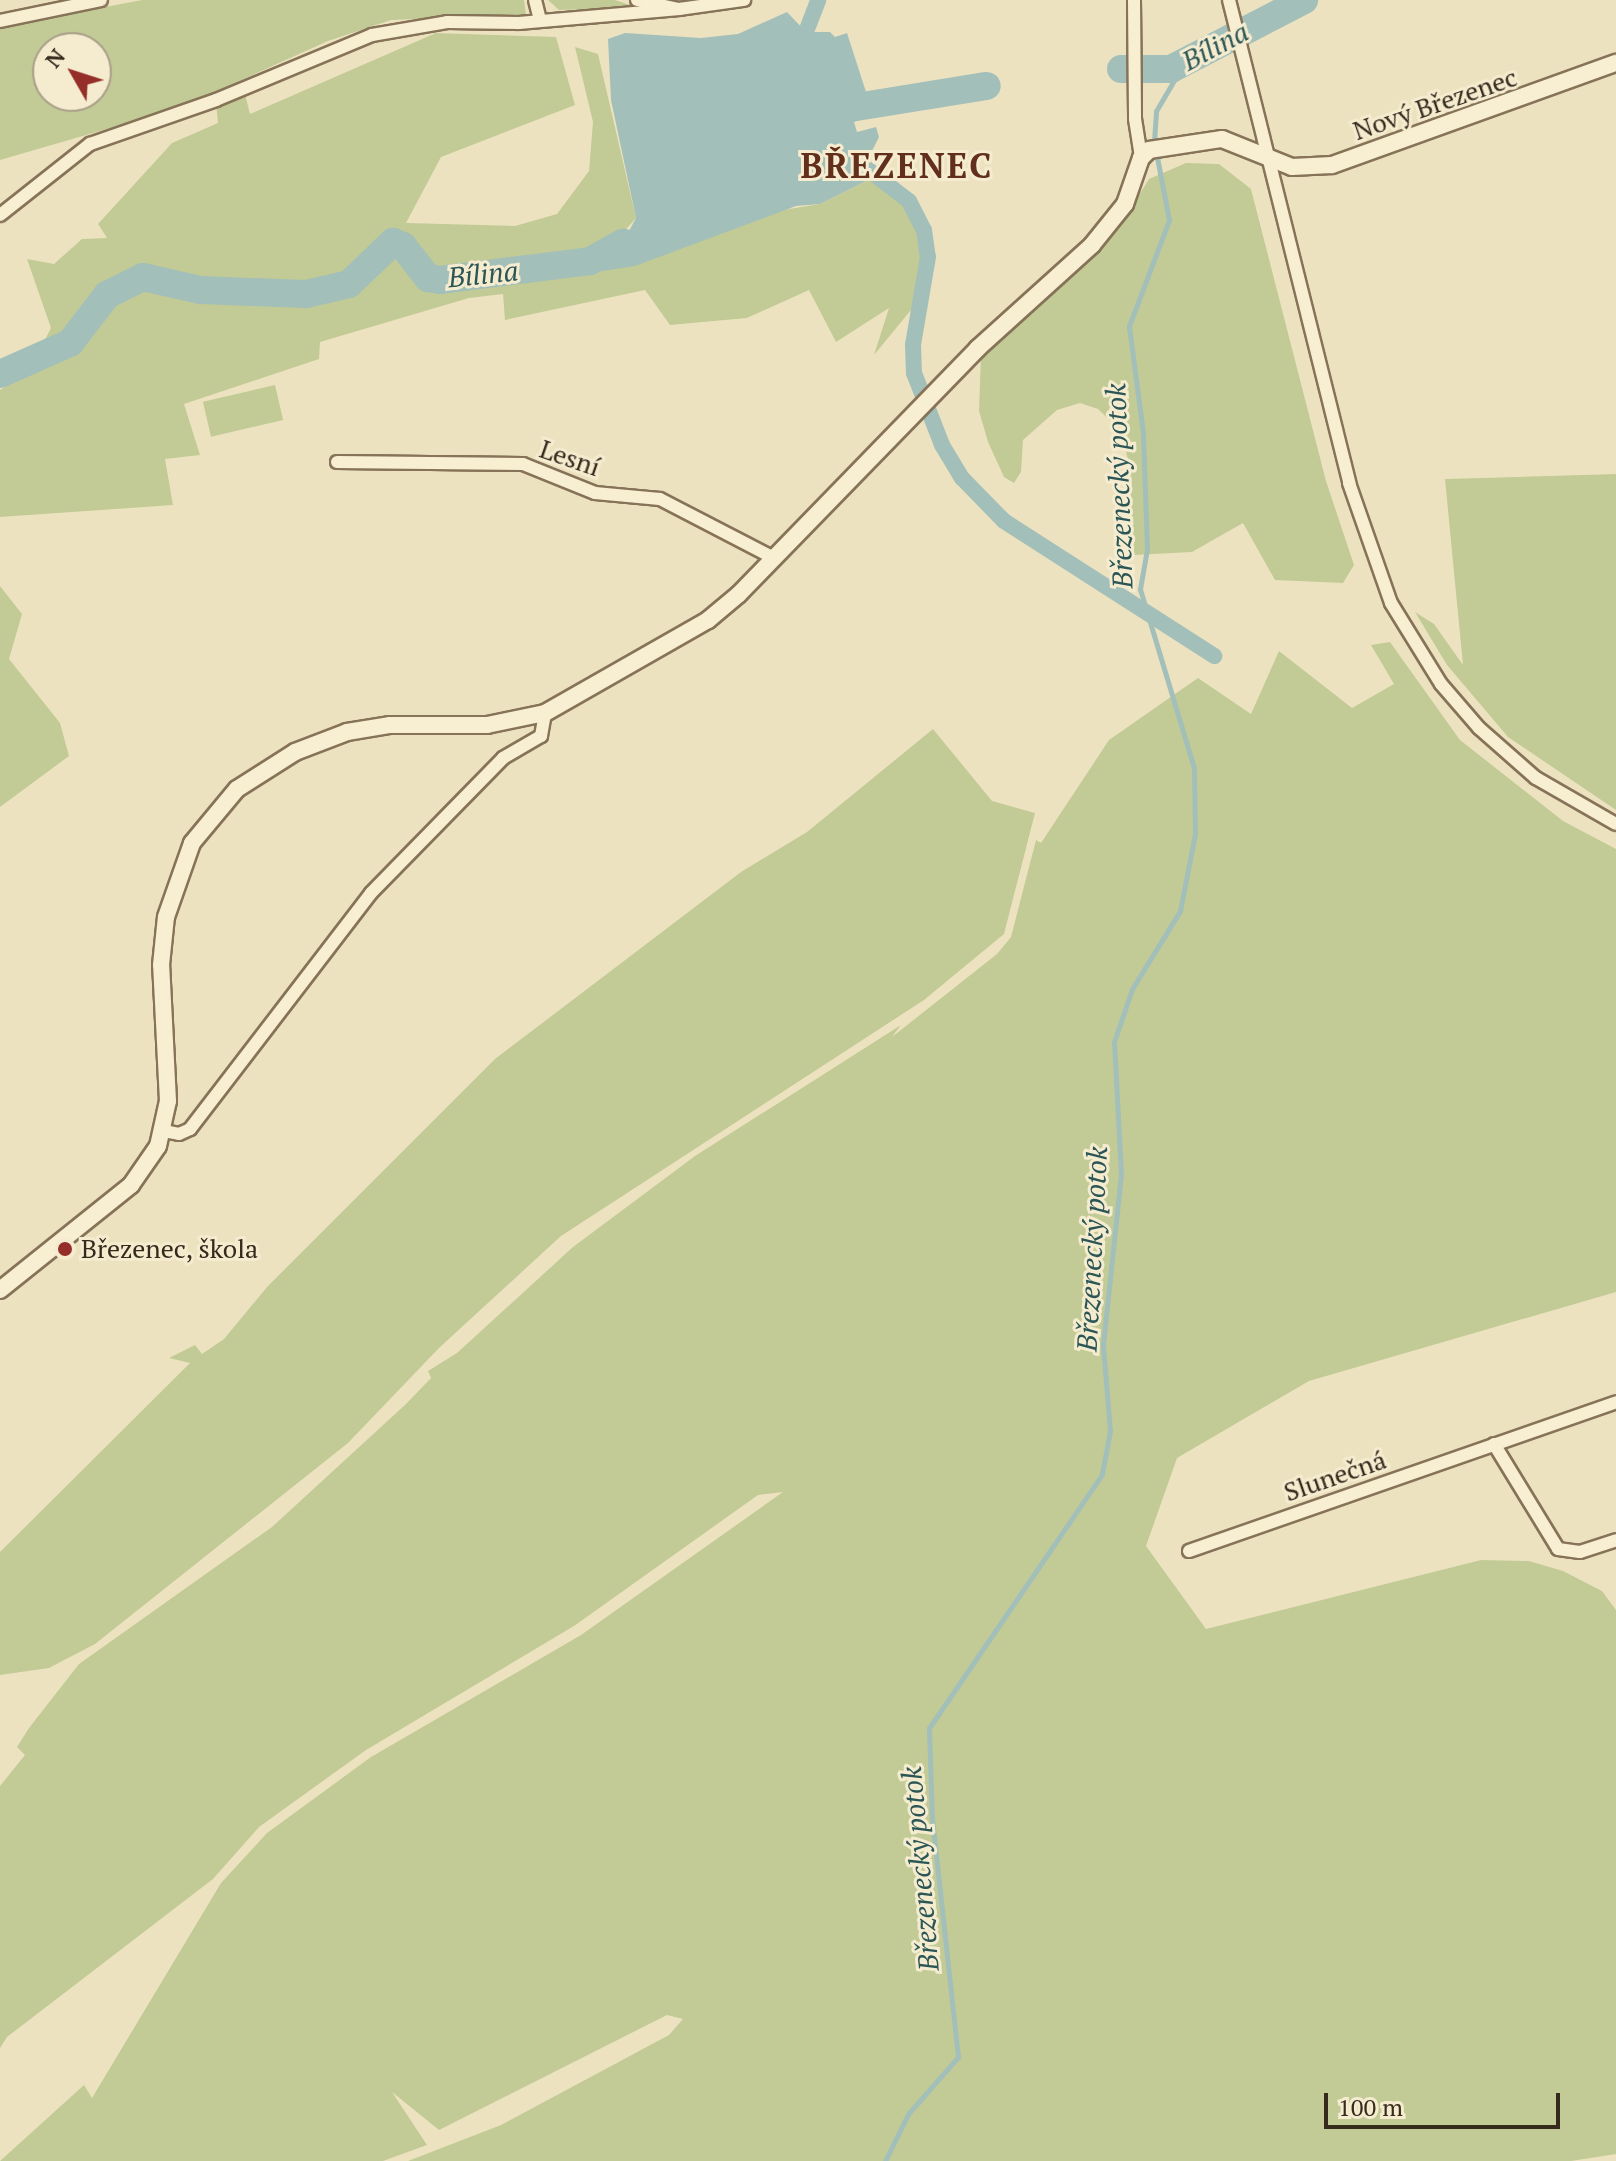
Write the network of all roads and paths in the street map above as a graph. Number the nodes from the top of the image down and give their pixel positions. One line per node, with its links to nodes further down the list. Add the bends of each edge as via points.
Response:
1 (101, 0): 9 (street)
2 (535, 0): 8 (street)
3 (637, 0): 7 (street)
4 (744, 0): 7 (street)
5 (1134, 0): 11 (street, via 1133,79)
6 (1229, 0): 12 (street)
7 (679, 9): 8 (street)
8 (540, 20): 13 (street, via 447,22 372,35 216,100 90,144)
9 (0, 21)
10 (1616, 63): 12 (street, Nový Březenec, via 1332,165 1292,167)
11 (1150, 152): 12 (street, Nový Březenec, via 1222,139); 15 (street, via 1125,204 1092,245 912,412)
12 (1266, 157): 17 (street, via 1349,483 1391,603 1434,674 1479,728 1536,778)
13 (0, 215)
14 (337, 462): 15 (street, Lesní, via 523,464 595,493 660,499)
15 (774, 558): 16 (street, via 708,620)
16 (545, 713): 18 (street, via 541,736 503,758 371,893 190,1129 179,1134); 18 (street, via 487,725 390,725 347,732 273,765 214,812 183,859 166,917 161,965 168,1101)
17 (1616, 824)
18 (164, 1131): 19 (street, via 151,1160 131,1185)
19 (0, 1290)
20 (1616, 1402): 21 (street, Slunečná)
21 (1494, 1444): 22 (street, via 1558,1549 1580,1552); 23 (street, Slunečná)
22 (1616, 1540)
23 (1189, 1551)

